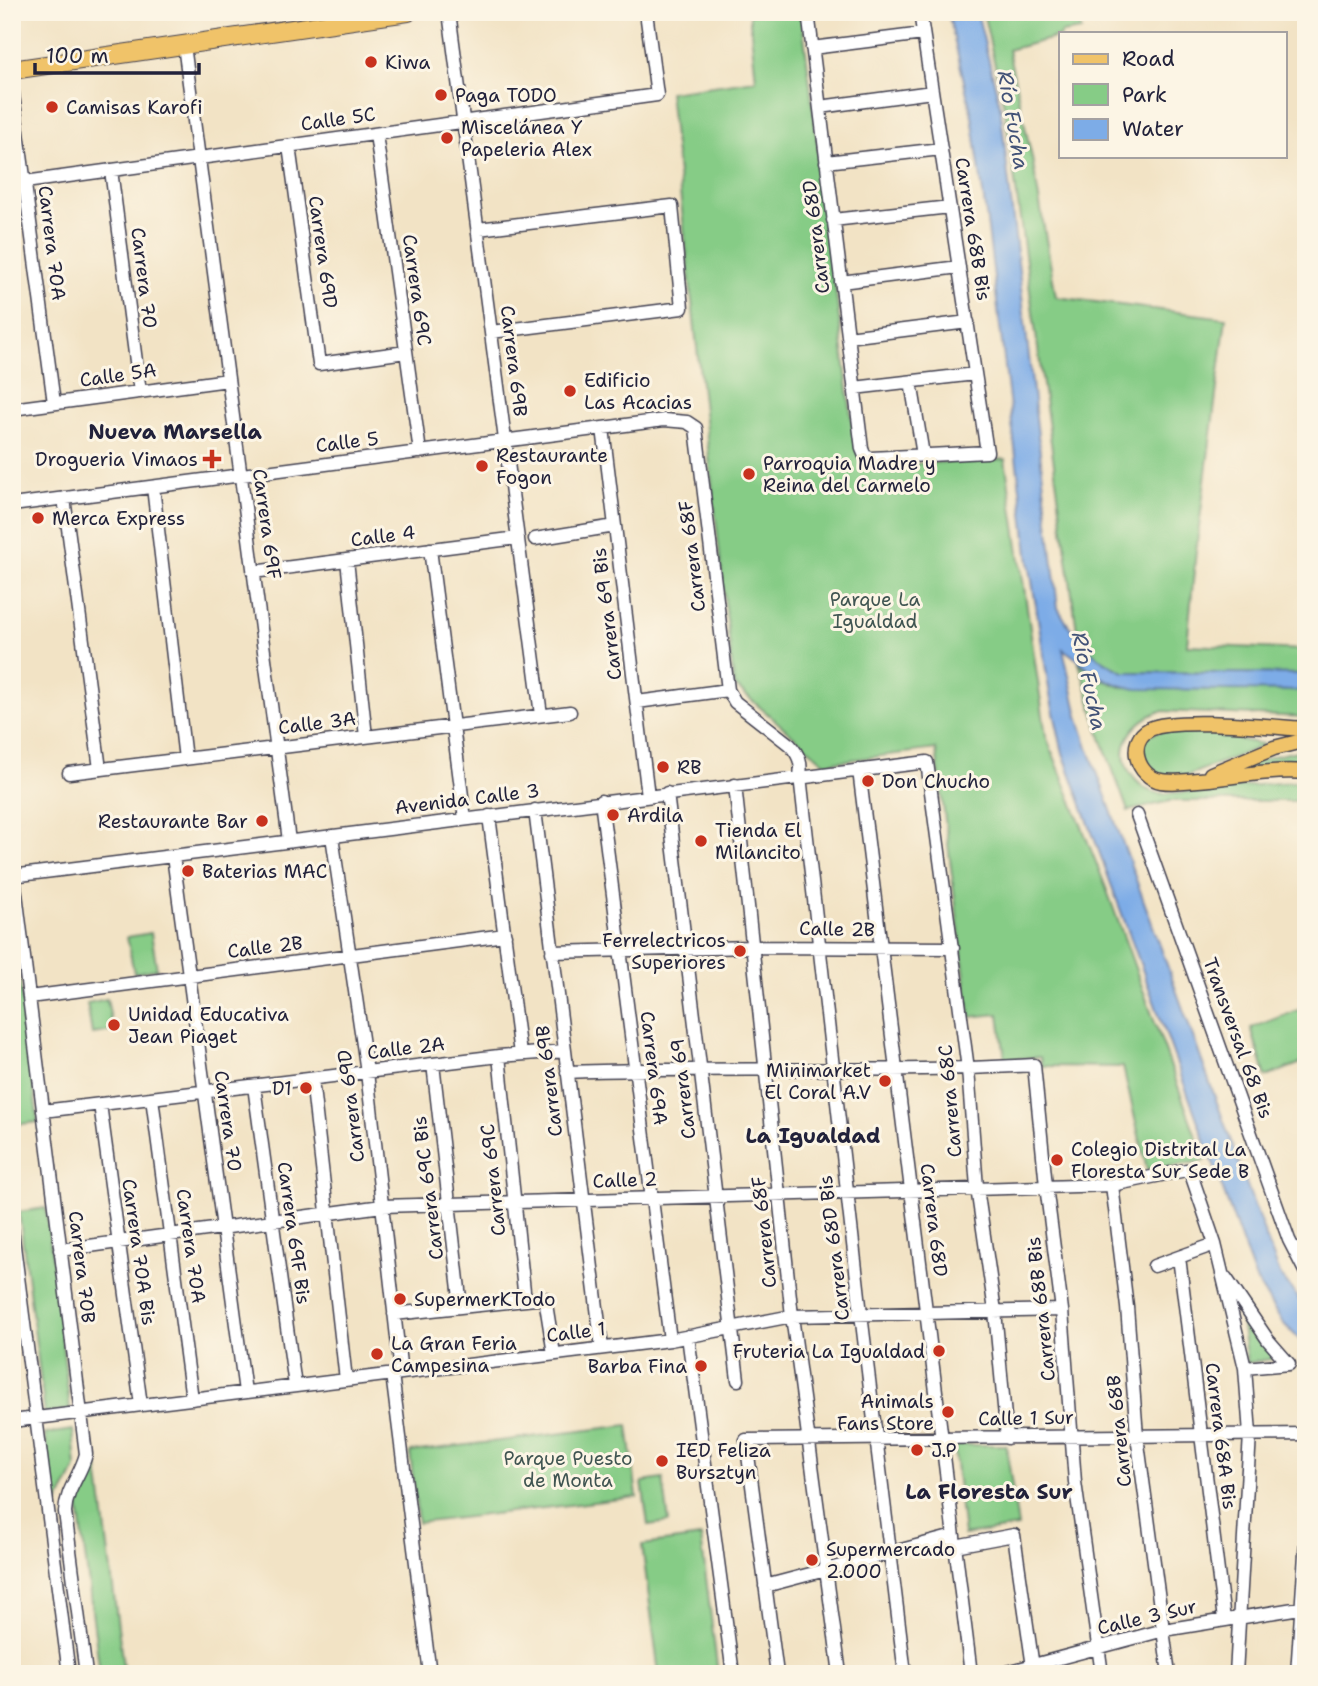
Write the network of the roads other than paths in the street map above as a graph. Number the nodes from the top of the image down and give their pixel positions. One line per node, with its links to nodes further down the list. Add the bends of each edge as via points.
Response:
1 (408, 12): 7 (highway)
2 (449, 12): 13 (street, Carrera 69B)
3 (646, 12): 13 (street, Calle 5C, via 657,95)
4 (808, 12): 8 (street, Carrera 68D)
5 (920, 12): 6 (street, Carrera 68B Bis)
6 (923, 34): 8 (street); 11 (street, Carrera 68B Bis)
7 (184, 45): 9 (highway); 17 (street, Carrera 69F)
8 (812, 47): 12 (street, Carrera 68D)
9 (12, 70)
10 (12, 87): 20 (street, Carrera 70A)
11 (932, 92): 12 (street); 16 (street, Carrera 68B Bis)
12 (820, 107): 18 (street, Carrera 68D)
13 (464, 122): 14 (street, Calle 5C); 23 (street, Carrera 69B)
14 (376, 134): 15 (street, Calle 5C); 29 (street, Carrera 69C)
15 (289, 146): 17 (street, Calle 5C); 29 (street, Carrera 69D, via 320,364)
16 (941, 149): 18 (street); 21 (street, Carrera 68B Bis)
17 (199, 158): 19 (street, Calle 5C); 31 (street, Carrera 69F)
18 (826, 162): 22 (street, Carrera 68D)
19 (111, 170): 20 (street, Calle 5C); 34 (street, Carrera 70)
20 (25, 182): 35 (street, Carrera 70A)
21 (950, 207): 22 (street); 24 (street, Carrera 68B Bis)
22 (834, 220): 25 (street, Carrera 68D)
23 (478, 229): 27 (street, Carrera 69B); 27 (street, via 672,206 682,309)
24 (959, 267): 25 (street); 26 (street, Carrera 68B Bis)
25 (841, 282): 28 (street, Carrera 68D)
26 (968, 322): 28 (street); 30 (street, Carrera 68B Bis)
27 (491, 332): 39 (street, Carrera 69B)
28 (848, 337): 33 (street, Carrera 68D)
29 (406, 352): 40 (street, Carrera 69C)
30 (975, 374): 32 (street); 41 (street, Carrera 68B Bis, via 987,452)
31 (228, 380): 34 (street, Calle 5A); 42 (street, Carrera 69F)
32 (911, 382): 33 (street); 41 (street)
33 (854, 388): 41 (street, Carrera 68D, via 865,456)
34 (140, 392): 35 (street, Calle 5A)
35 (54, 404): 36 (street, Calle 5A)
36 (12, 409)
37 (687, 422): 38 (street, Calle 5, via 664,419); 52 (street, Carrera 68F, via 698,436)
38 (603, 428): 39 (street, Calle 5); 46 (street, Carrera 69 Bis)
39 (505, 440): 40 (street, Calle 5); 47 (street, Carrera 69B)
40 (419, 452): 42 (street, Calle 5)
41 (923, 455)
42 (241, 475): 43 (street, Calle 5); 51 (street, Carrera 69F)
43 (153, 486): 44 (street, Calle 5); 62 (street)
44 (64, 498): 45 (street, Calle 5); 64 (street)
45 (12, 505)
46 (615, 526): 48 (street); 53 (street, Carrera 69 Bis)
47 (518, 538): 49 (street, Calle 4); 55 (street, Carrera 69B)
48 (534, 538)
49 (430, 549): 50 (street, Calle 4); 57 (street)
50 (348, 560): 51 (street, Calle 4); 59 (street)
51 (253, 572): 61 (street, Carrera 69F)
52 (728, 690): 53 (street); 68 (street, Carrera 68D Bis, via 736,702 797,752)
53 (637, 702): 72 (street, Carrera 69 Bis)
54 (570, 712): 55 (street, Calle 3A)
55 (541, 715): 57 (street, Calle 3A)
56 (1186, 724): 58 (main road); 60 (main road); 69 (main road, via 1150,729 1137,751 1138,764 1152,779)
57 (454, 726): 59 (street, Calle 3A); 77 (street)
58 (1306, 729)
59 (366, 737): 61 (street, Calle 3A)
60 (1306, 739): 69 (main road)
61 (276, 748): 62 (street, Calle 3A); 79 (street, Carrera 69F)
62 (185, 759): 64 (street, Calle 3A)
63 (927, 762): 65 (street, Avenida Calle 3); 86 (street, Carrera 68C)
64 (100, 769): 67 (street, Calle 3A)
65 (859, 770): 68 (street, Avenida Calle 3); 88 (street, Carrera 68D)
66 (1306, 772): 69 (main road, via 1272,771)
67 (69, 773)
68 (800, 776): 70 (street, Avenida Calle 3); 85 (street, Carrera 68D Bis)
69 (1186, 781)
70 (735, 785): 71 (street, Avenida Calle 3); 84 (street, Carrera 68F)
71 (667, 793): 72 (street, Avenida Calle 3); 87 (street, Carrera 69)
72 (648, 796): 73 (street, Avenida Calle 3)
73 (601, 802): 74 (street, Avenida Calle 3); 89 (street, Carrera 69A)
74 (535, 810): 76 (street, Avenida Calle 3); 90 (street, Carrera 69B)
75 (1137, 814): 134 (street, Transversal 68 Bis, via 1289,1240)
76 (489, 816): 77 (street, Avenida Calle 3); 83 (street)
77 (466, 819): 78 (street, Avenida Calle 3)
78 (332, 835): 79 (street, Avenida Calle 3); 91 (street, Carrera 69D)
79 (289, 841): 80 (street, Avenida Calle 3)
80 (173, 856): 82 (street, Avenida Calle 3); 92 (street, Carrera 70)
81 (12, 861): 82 (street, Carrera 70B)
82 (13, 876): 93 (street, Carrera 70B)
83 (505, 935): 91 (street, Calle 2B); 95 (street)
84 (752, 947): 85 (street, Calle 2B); 87 (street, Calle 2B); 100 (street, Carrera 68F)
85 (819, 947): 88 (street, Calle 2B); 101 (street, Carrera 68D Bis)
86 (953, 948): 88 (street, Calle 2B); 103 (street, Carrera 68C)
87 (685, 949): 89 (street, Calle 2B); 99 (street, Carrera 69)
88 (881, 949): 102 (street, Carrera 68D)
89 (620, 950): 90 (street, Calle 2B); 98 (street, Carrera 69A)
90 (552, 952): 94 (street, Carrera 69B)
91 (350, 956): 92 (street, Calle 2B); 104 (street, Carrera 69D)
92 (189, 976): 93 (street, Calle 2B); 108 (street, Carrera 70)
93 (29, 997): 111 (street, Carrera 70B)
94 (565, 1051): 95 (street, Calle 2A); 105 (street, Carrera 69B)
95 (520, 1054): 96 (street, Calle 2A)
96 (499, 1056): 97 (street, Calle 2A); 121 (street, Carrera 69C)
97 (433, 1065): 104 (street, Calle 2A); 122 (street, Carrera 69C Bis)
98 (635, 1069): 99 (street); 105 (street); 119 (street, Carrera 69A)
99 (700, 1069): 100 (street); 118 (street, Carrera 69)
100 (765, 1069): 101 (street); 117 (street, Carrera 68F)
101 (833, 1069): 102 (street); 116 (street, Carrera 68D Bis)
102 (896, 1069): 103 (street); 115 (street, Carrera 68D)
103 (968, 1069): 113 (street, Carrera 68B Bis, via 1034,1065); 114 (street, Carrera 68C)
104 (367, 1072): 106 (street, Calle 2A); 123 (street, Carrera 69D)
105 (567, 1072): 120 (street, Carrera 69B)
106 (312, 1079): 107 (street, Calle 2A); 124 (street)
107 (254, 1086): 108 (street, Calle 2A); 125 (street, Carrera 69F Bis)
108 (205, 1092): 109 (street, Calle 2A); 126 (street, Carrera 70)
109 (152, 1098): 110 (street, Calle 2A); 128 (street, Carrera 70A)
110 (100, 1104): 111 (street, Calle 2A); 129 (street, Carrera 70A Bis)
111 (43, 1111): 131 (street, Carrera 70B)
112 (1112, 1185): 113 (street, Calle 2); 130 (street, Calle 2, via 1181,1170 1191,1174); 163 (street, Carrera 68B)
113 (1046, 1186): 114 (street, Calle 2); 138 (street, Carrera 68B Bis)
114 (977, 1188): 115 (street, Calle 2); 139 (street, Carrera 68C)
115 (911, 1191): 116 (street, Calle 2); 140 (street, Carrera 68D)
116 (847, 1192): 117 (street, Calle 2); 142 (street, Carrera 68D Bis)
117 (779, 1194): 118 (street, Calle 2); 143 (street, Carrera 68F)
118 (715, 1196): 119 (street, Calle 2); 144 (street, Carrera 69)
119 (651, 1198): 120 (street, Calle 2); 146 (street, Carrera 69A)
120 (583, 1200): 121 (street, Calle 2); 147 (street, Carrera 69B)
121 (515, 1202): 122 (street, Calle 2); 136 (street, Carrera 69C)
122 (449, 1204): 123 (street, Calle 2); 137 (street, Carrera 69C Bis)
123 (382, 1206): 124 (street, Calle 2); 141 (street, Carrera 69D)
124 (328, 1215): 125 (street, Calle 2); 151 (street)
125 (274, 1222): 126 (street, Calle 2); 153 (street, Carrera 69F Bis)
126 (223, 1228): 128 (street, Calle 2); 154 (street, Carrera 70)
127 (12, 1230): 158 (street)
128 (170, 1235): 129 (street, Calle 2); 155 (street, Carrera 70A)
129 (118, 1243): 131 (street, Calle 2); 156 (street, Carrera 70A Bis)
130 (1215, 1244): 132 (street); 135 (street)
131 (60, 1250): 157 (street, Carrera 70B)
132 (1179, 1257): 133 (street); 162 (street, Carrera 68A Bis)
133 (1154, 1266)
134 (1306, 1273)
135 (1224, 1275): 149 (street); 149 (street, via 1289,1364)
136 (524, 1300): 137 (street); 148 (street, via 545,1298)
137 (461, 1307): 141 (street)
138 (1062, 1310): 139 (street, Calle 1); 164 (street, Carrera 68B Bis)
139 (995, 1311): 140 (street, Calle 1); 166 (street, Carrera 68C)
140 (926, 1313): 142 (street, Calle 1); 165 (street, Carrera 68D)
141 (394, 1314): 150 (street, Carrera 69D)
142 (861, 1314): 143 (street, Calle 1); 167 (street, Carrera 68D Bis)
143 (792, 1316): 144 (street, Calle 1); 168 (street, Carrera 68F)
144 (731, 1328): 145 (street, Calle 1); 152 (street, Carrera 69)
145 (688, 1336): 146 (street, Calle 1); 183 (street)
146 (670, 1340): 147 (street, Calle 1)
147 (602, 1348): 148 (street, Calle 1)
148 (554, 1354): 150 (street, Calle 1)
149 (1245, 1368): 160 (street)
150 (396, 1374): 151 (street, Calle 1); 182 (street, Carrera 69D)
151 (346, 1380): 153 (street, Calle 1)
152 (738, 1380)
153 (295, 1386): 154 (street, Calle 1)
154 (245, 1392): 155 (street, Calle 1)
155 (192, 1399): 156 (street, Calle 1)
156 (141, 1405): 157 (street, Calle 1)
157 (81, 1413): 158 (street, Calle 1); 181 (street, Carrera 70B, via 86,1454 68,1490 65,1512)
158 (37, 1418): 159 (street, Calle 1); 180 (street)
159 (12, 1421)
160 (1250, 1434): 161 (street, Calle 1 Sur); 162 (street, Calle 1 Sur); 175 (street)
161 (1306, 1434)
162 (1202, 1435): 163 (street, Calle 1 Sur); 176 (street, Carrera 68A Bis)
163 (1137, 1436): 164 (street, Calle 1 Sur); 177 (street, Carrera 68B)
164 (1073, 1437): 166 (street, Calle 1 Sur); 178 (street, Carrera 68B Bis)
165 (942, 1438): 166 (street, Calle 1 Sur); 167 (street, Calle 1 Sur); 170 (street, Carrera 68D)
166 (1007, 1438)
167 (876, 1439): 168 (street, Calle 1 Sur); 171 (street, Carrera 68D Bis)
168 (809, 1440): 172 (street, Carrera 68F); 173 (street, Calle 1 Sur, via 746,1440)
169 (1306, 1539): 174 (street)
170 (954, 1541): 171 (street); 179 (street, via 1014,1535); 187 (street, Carrera 68D)
171 (891, 1553): 172 (street); 186 (street, Carrera 68D Bis)
172 (826, 1569): 173 (street); 185 (street, Carrera 68F)
173 (765, 1586): 184 (street)
174 (1303, 1608): 175 (street, Calle 3 Sur); 192 (street)
175 (1239, 1618): 176 (street, Calle 3 Sur); 191 (street)
176 (1224, 1620): 177 (street, Calle 3 Sur)
177 (1164, 1630): 178 (street, Calle 3 Sur); 190 (street, Carrera 68B)
178 (1099, 1647): 179 (street, Calle 3 Sur); 189 (street, Carrera 68B Bis)
179 (1033, 1669): 188 (street, Calle 3 Sur)
180 (69, 1674)
181 (86, 1674)
182 (430, 1674)
183 (733, 1674)
184 (777, 1674)
185 (840, 1674)
186 (905, 1674)
187 (971, 1674)
188 (1000, 1674)
189 (1102, 1674)
190 (1169, 1674)
191 (1236, 1674)
192 (1297, 1674)

